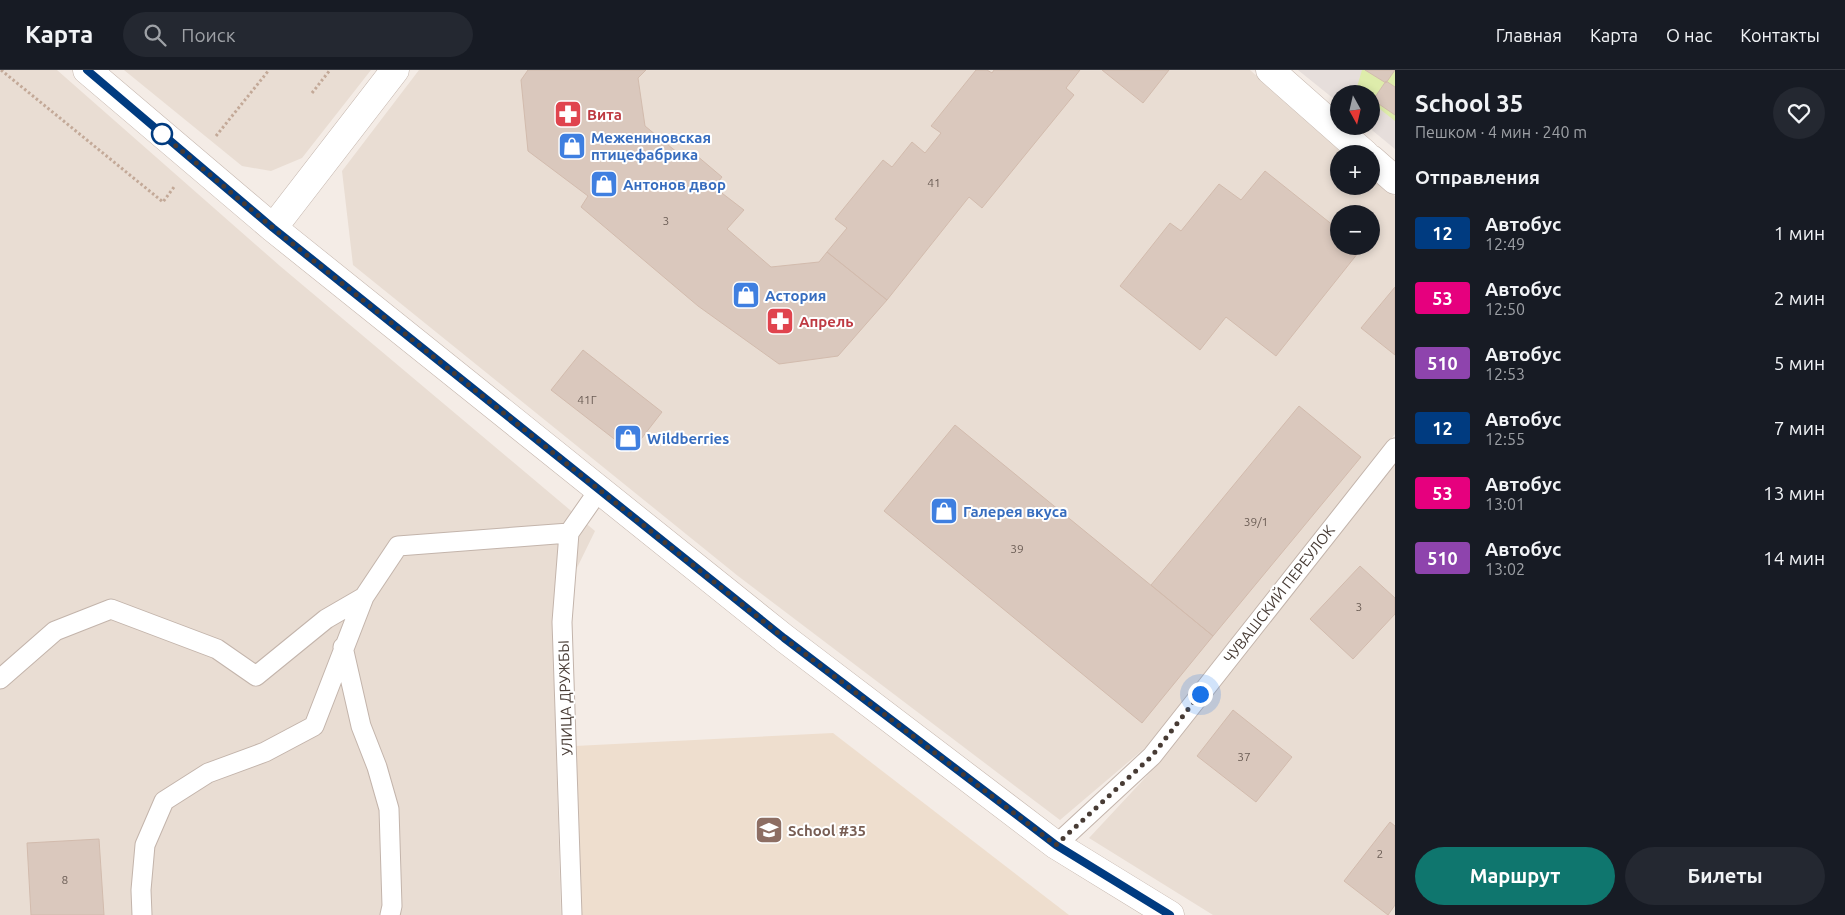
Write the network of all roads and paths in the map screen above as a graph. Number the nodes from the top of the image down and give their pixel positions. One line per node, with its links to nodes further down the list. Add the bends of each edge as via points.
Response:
1 (87, 70): 9 (street)
2 (330, 70): 5 (path)
3 (395, 70): 9 (street)
4 (1270, 70): 6 (street)
5 (312, 93)
6 (1355, 145)
7 (1380, 167): 8 (street)
8 (1395, 180)
9 (273, 228): 11 (street)
10 (1395, 448): 16 (lane, ЧУВАШСКИЙ ПЕРЕУЛОК, via 1152,756)
11 (599, 490): 12 (lane); 16 (street, via 784,638)
12 (569, 532): 13 (lane, via 398,546); 19 (lane, УЛИЦА ДРУЖБЫ, via 562,622)
13 (364, 598): 14 (lane); 15 (lane, via 326,619 256,676 217,649 111,609 54,631)
14 (344, 647): 17 (lane, via 314,726 265,752 208,773 164,802 145,845); 18 (lane, via 361,726 389,809)
15 (0, 679)
16 (1056, 845): 20 (street)
17 (142, 915)
18 (390, 915)
19 (572, 915)
20 (1170, 915)

